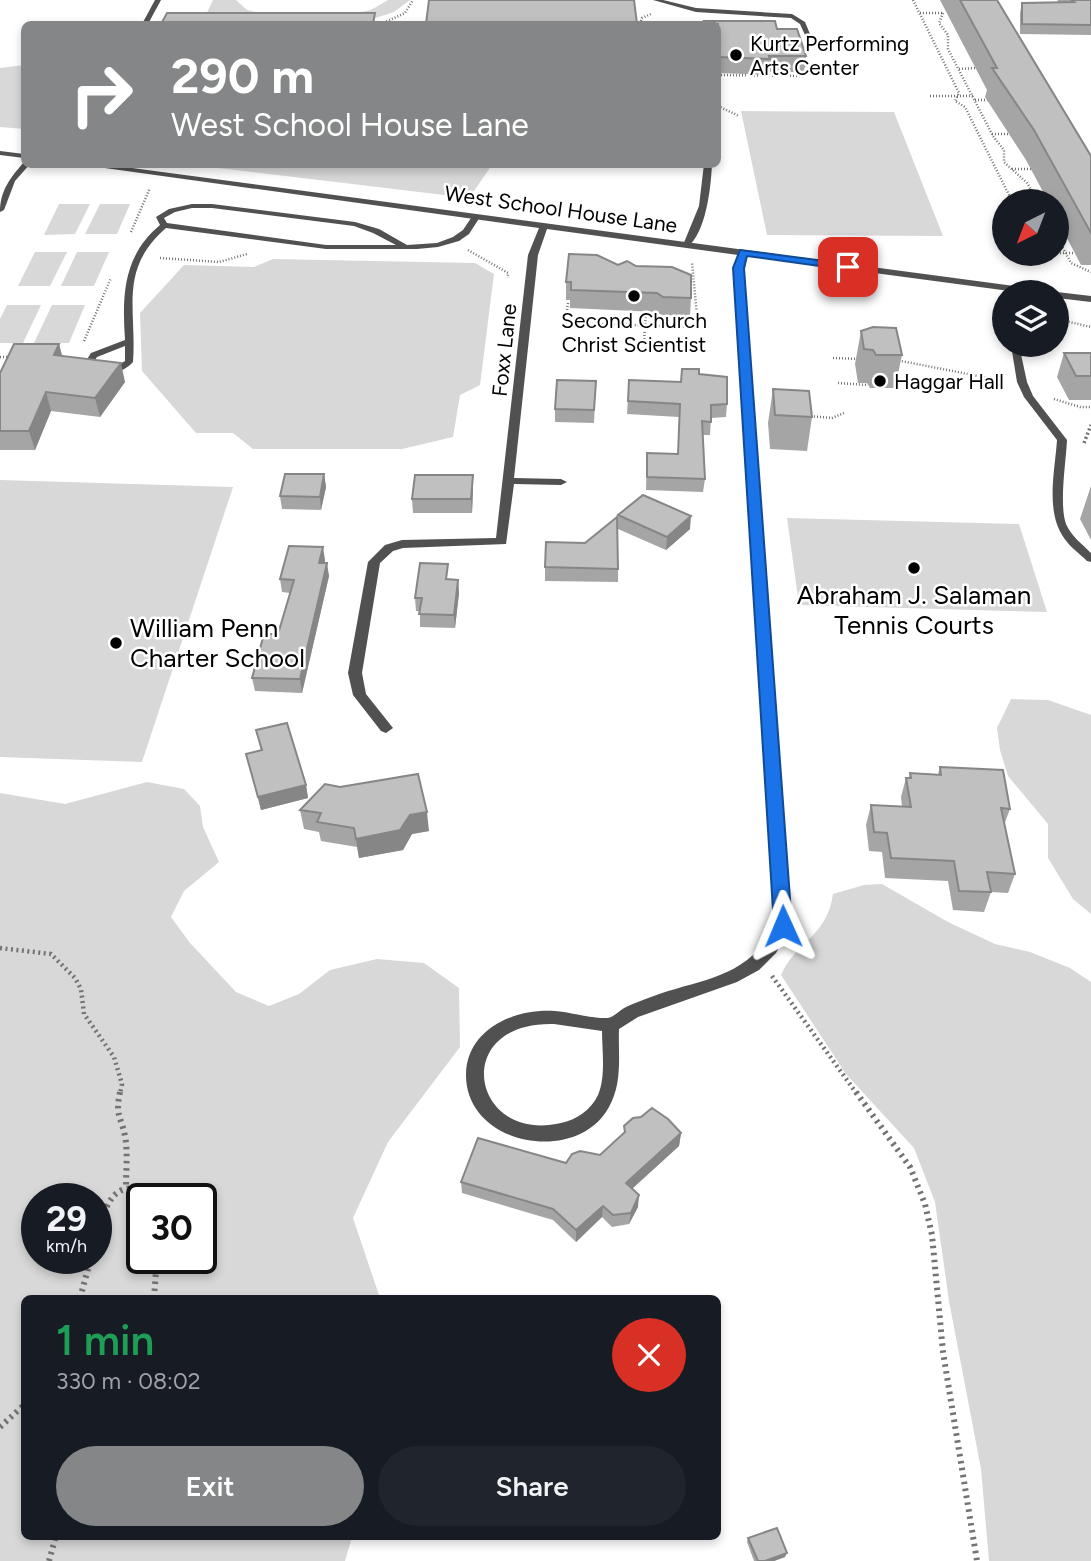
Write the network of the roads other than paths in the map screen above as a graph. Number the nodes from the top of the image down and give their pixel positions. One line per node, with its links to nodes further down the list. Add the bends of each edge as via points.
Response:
1 (158, 0): 3 (lane)
2 (656, 0): 4 (lane, via 696,9 792,16 803,23)
3 (147, 21)
4 (807, 34)
5 (0, 153): 6 (street)
6 (21, 156)
7 (23, 168): 10 (lane, via 12,180)
8 (110, 168): 11 (street, West School House Lane)
9 (708, 168): 14 (lane, via 705,203)
10 (0, 210)
11 (476, 217): 13 (street, West School House Lane); 15 (lane, via 456,239)
12 (164, 225): 15 (lane, via 326,247); 15 (lane, via 160,217 168,212 193,205 212,206 355,224); 20 (lane, via 147,241 129,282)
13 (544, 226): 14 (street, West School House Lane); 22 (street, Foxx Lane, via 533,256)
14 (687, 245): 16 (street, West School House Lane)
15 (407, 247)
16 (743, 253): 17 (street, West School House Lane); 26 (street, via 739,275 746,395 784,912 779,937 760,961 728,980 633,1010)
17 (992, 288)
18 (1069, 296): 19 (street)
19 (1091, 299)
20 (129, 341): 20 (lane, via 129,362 122,368 102,371 88,364 94,355)
21 (1017, 357): 24 (lane, via 1029,397 1062,440 1061,524)
22 (510, 481): 23 (street); 25 (street, Foxx Lane, via 502,541 402,544 373,562 355,673 360,695)
23 (561, 482)
24 (1091, 559)
25 (386, 728)
26 (611, 1025): 26 (street, via 537,1017 521,1020 490,1037 474,1068 479,1100 488,1114 525,1135 547,1137 579,1126 593,1115 608,1088)

